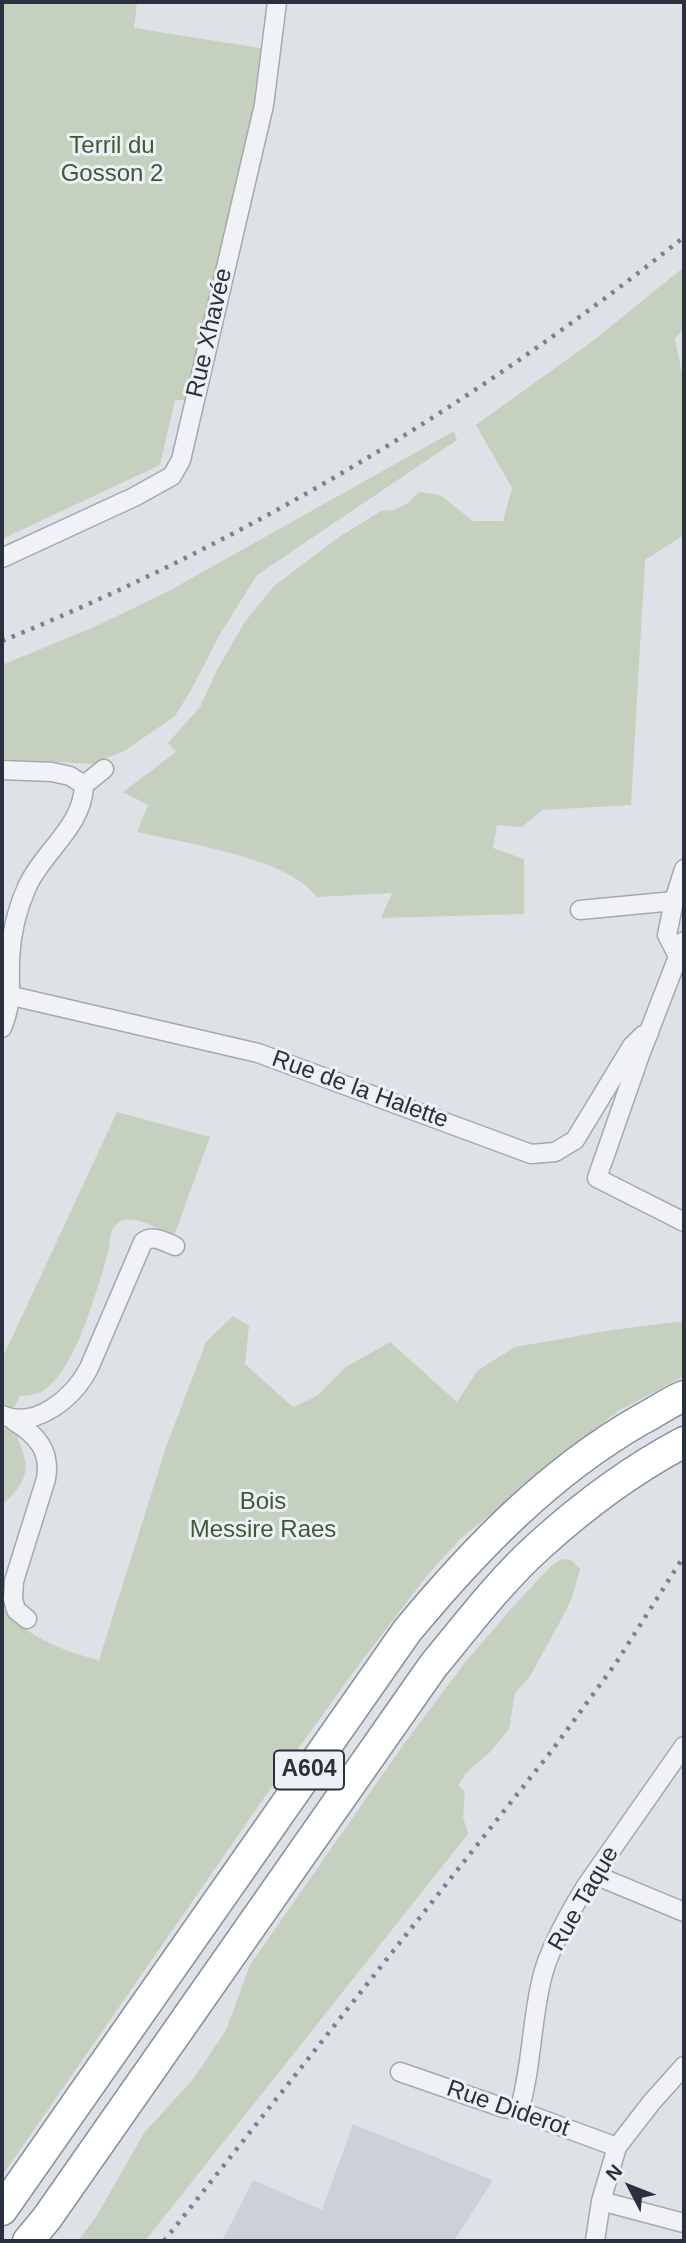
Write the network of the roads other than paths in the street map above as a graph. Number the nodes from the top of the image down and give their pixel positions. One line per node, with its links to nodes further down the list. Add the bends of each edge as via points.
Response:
1 (277, 2): 2 (street, Rue Xhavée, via 264,104 181,460 172,476 134,497)
2 (2, 558)
3 (104, 769): 5 (street)
4 (2, 770): 5 (street, via 52,772)
5 (84, 785): 10 (street, via 77,816 38,866 22,898 11,947)
6 (684, 869): 7 (street)
7 (674, 901): 8 (street); 9 (street, via 667,935)
8 (580, 910)
9 (681, 949): 12 (street)
10 (12, 996): 11 (street); 12 (street, Rue de la Halette, via 258,1053 531,1154 555,1152 575,1140 632,1046)
11 (3, 1020)
12 (649, 1033): 13 (street, via 597,1178)
13 (684, 1222)
14 (175, 1247): 16 (street, via 152,1238 143,1242 78,1387 38,1415)
15 (684, 1396): 27 (highway, A604, via 618,1433 558,1476 458,1570 407,1630)
16 (8, 1418): 18 (street, via 30,1431 42,1446 48,1470 13,1587 16,1610)
17 (684, 1442): 29 (highway, A604, via 585,1507 539,1546 440,1656)
18 (27, 1619)
19 (684, 1746): 20 (street, Rue Taque)
20 (595, 1875): 21 (street); 24 (street, Rue Taque, via 574,1906 543,1974)
21 (684, 1912)
22 (684, 2066): 25 (street)
23 (400, 2072): 24 (street, Rue Diderot)
24 (519, 2111): 25 (street, Rue Diderot)
25 (617, 2147): 26 (street)
26 (601, 2201): 28 (street); 31 (street)
27 (2, 2210)
28 (684, 2223)
29 (42, 2230): 30 (highway, A604)
30 (28, 2241)
31 (595, 2241)

